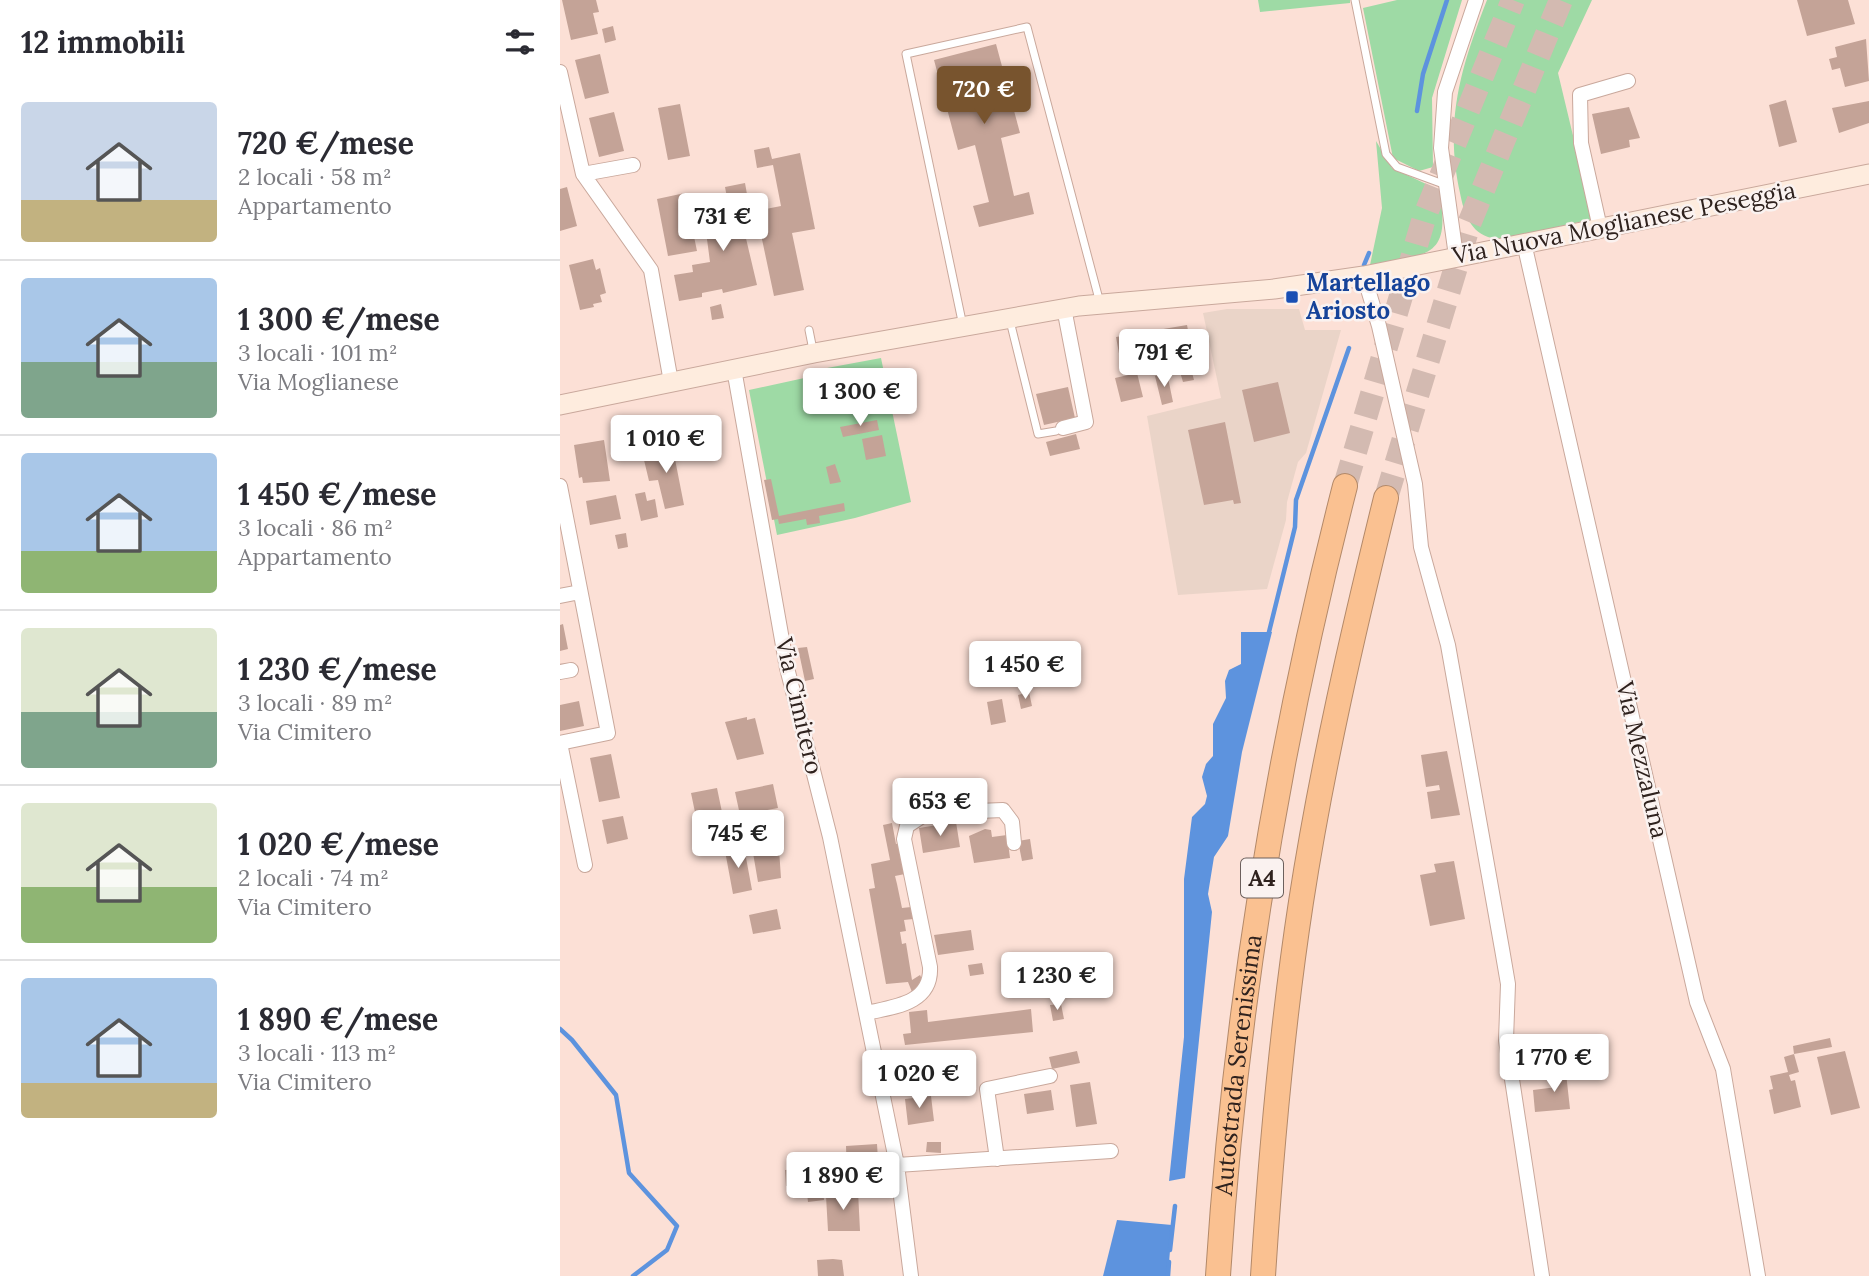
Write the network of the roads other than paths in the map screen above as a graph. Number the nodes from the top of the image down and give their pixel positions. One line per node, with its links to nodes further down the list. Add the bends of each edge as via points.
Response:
1 (1355, 0): 8 (lane, via 1386,154 1397,167)
2 (1476, 0): 8 (street, via 1445,92 1441,148)
3 (560, 72): 6 (street)
4 (1628, 81): 9 (street, via 1580,95 1581,143)
5 (633, 165): 6 (street)
6 (583, 174): 20 (street, via 651,270)
7 (1869, 174): 9 (main road, Via Nuova Moglianese Peseggia)
8 (1446, 185): 11 (street)
9 (1600, 228): 10 (main road, Via Nuova Moglianese Peseggia)
10 (1524, 243): 11 (main road, Via Nuova Moglianese Peseggia); 40 (street, Via Mezzaluna, via 1697,1002 1723,1069)
11 (1456, 256): 12 (main road, Via Nuova Moglianese Peseggia)
12 (1364, 276): 13 (main road, Via Nuova Moglianese Peseggia); 39 (street, via 1415,484 1421,547 1448,645 1493,897 1508,984 1506,1040)
13 (1100, 304): 14 (main road, Via Nuova Moglianese Peseggia); 16 (lane, via 1027,27 906,54)
14 (1064, 308): 15 (main road, Via Nuova Moglianese Peseggia); 22 (street, via 1086,422)
15 (1009, 317): 16 (main road, Via Nuova Moglianese Peseggia); 22 (lane, via 1038,434)
16 (963, 326): 18 (main road, Via Nuova Moglianese Peseggia)
17 (809, 330): 18 (lane)
18 (814, 353): 19 (main road, Via Nuova Moglianese Peseggia)
19 (734, 369): 20 (main road, Via Nuova Moglianese Peseggia); 31 (street, Via Cimitero, via 787,668 830,837)
20 (671, 382): 21 (main road, Via Nuova Moglianese Peseggia)
21 (560, 405)
22 (1060, 429)
23 (560, 486): 26 (street)
24 (1345, 486): 37 (highway, Autostrada Serenissima / A4, via 1284,744 1259,893 1239,1037)
25 (1386, 498): 38 (highway, Autostrada Serenissima / A4, via 1326,757 1301,902 1282,1046)
26 (580, 592): 27 (street); 28 (street, via 608,733)
27 (560, 596)
28 (560, 743): 30 (street)
29 (1014, 843): 31 (street, via 1012,822 1003,810 928,813 907,826 904,839 930,983 903,1006)
30 (584, 865)
31 (866, 1013): 35 (street, Via Cimitero)
32 (1050, 1076): 34 (street, via 987,1089)
33 (1111, 1151): 34 (street)
34 (997, 1159): 35 (street)
35 (897, 1165): 36 (street, Via Cimitero)
36 (911, 1276)
37 (1218, 1276)
38 (1263, 1276)
39 (1542, 1276)
40 (1758, 1276)

